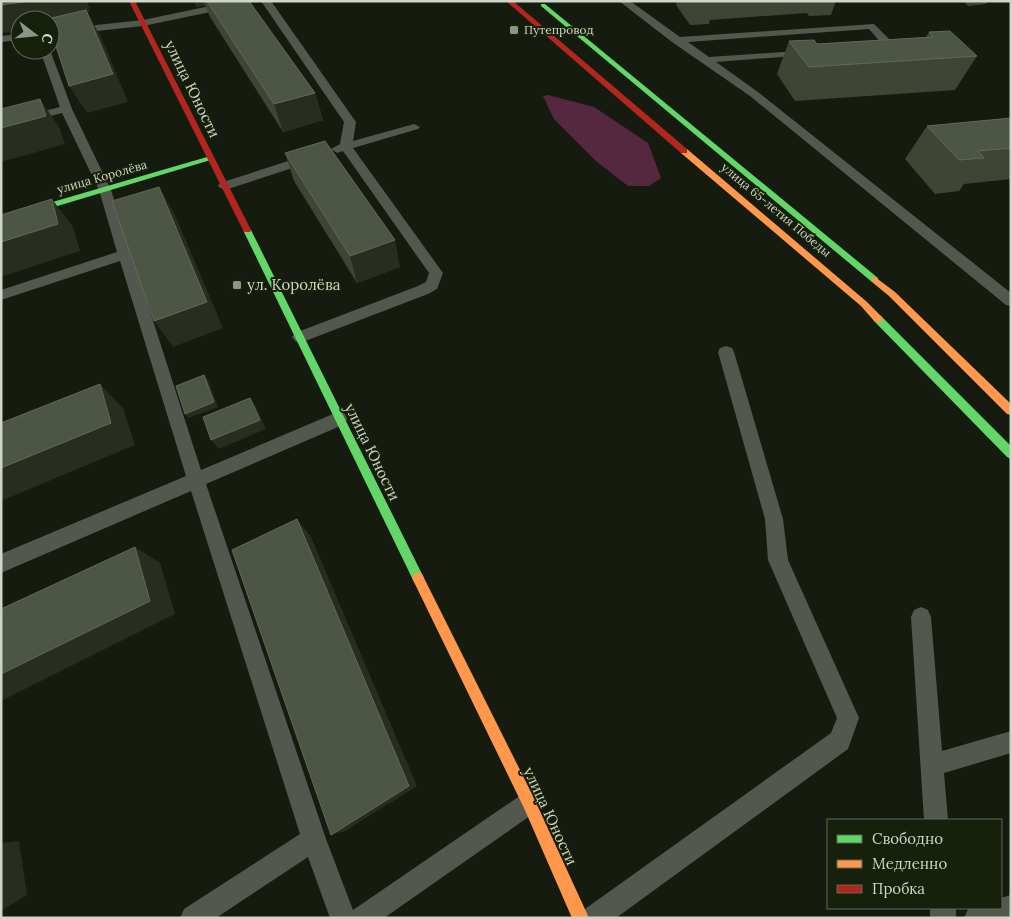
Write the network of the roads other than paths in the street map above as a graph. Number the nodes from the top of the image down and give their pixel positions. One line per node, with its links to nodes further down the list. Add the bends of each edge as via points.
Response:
1 (132, 1): 7 (main road, улица Юности)
2 (249, 1): 7 (lane)
3 (266, 1): 17 (lane, via 350,122)
4 (509, 1): 29 (main road, улица 65-летия Победы, via 864,304)
5 (538, 1): 27 (main road, улица 65-летия Победы, via 892,294)
6 (624, 1): 9 (lane)
7 (143, 23): 8 (lane); 18 (main road, улица Юности)
8 (60, 32)
9 (676, 40): 10 (lane, via 871,26 890,46); 13 (lane)
10 (871, 48)
11 (822, 51): 13 (lane)
12 (49, 60): 14 (lane)
13 (706, 60): 24 (lane, via 754,94)
14 (66, 109): 15 (lane); 20 (lane)
15 (1, 126)
16 (414, 127): 17 (lane)
17 (346, 146): 19 (lane); 25 (lane, via 436,273 432,285 423,290)
18 (210, 160): 19 (main road, улица Юности); 20 (main road, улица Королёва)
19 (224, 186): 25 (main road, улица Юности)
20 (105, 190): 21 (main road, улица Королёва); 22 (lane)
21 (1, 220)
22 (125, 254): 23 (lane); 30 (lane)
23 (1, 295)
24 (1011, 301)
25 (300, 337): 28 (main road, улица Юности)
26 (726, 352): 43 (lane, via 774,519 778,560 848,718 840,741)
27 (1011, 411)
28 (339, 419): 30 (lane); 35 (main road, улица Юности)
29 (1011, 454)
30 (197, 481): 31 (lane); 37 (lane)
31 (1, 564)
32 (921, 617): 34 (lane)
33 (1011, 742): 34 (lane)
34 (932, 765): 36 (lane)
35 (529, 803): 41 (lane); 42 (main road, улица Юности)
36 (936, 819)
37 (314, 839): 39 (lane); 40 (lane)
38 (1011, 908): 44 (lane)
39 (193, 918)
40 (343, 918)
41 (362, 918)
42 (581, 918)
43 (594, 918)
44 (977, 918)

